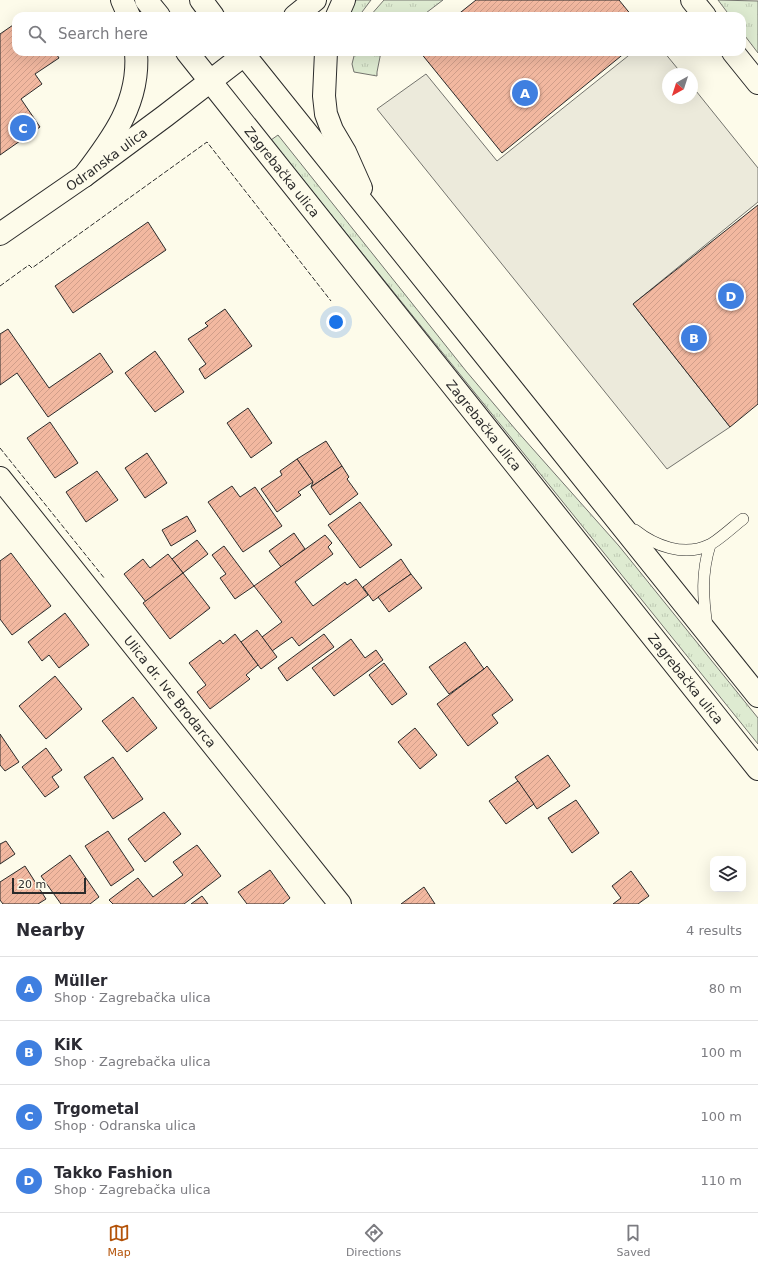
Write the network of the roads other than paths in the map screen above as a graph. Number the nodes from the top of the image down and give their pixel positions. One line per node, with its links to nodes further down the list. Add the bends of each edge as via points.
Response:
1 (122, 0): 7 (main road)
2 (146, 0): 8 (main road)
3 (201, 0): 9 (main road)
4 (315, 0): 10 (main road)
5 (344, 0): 11 (main road)
6 (692, 0): 12 (main road)
7 (126, 12)
8 (156, 12)
9 (211, 12)
10 (300, 12)
11 (339, 12)
12 (702, 12)
13 (136, 56): 21 (main road, via 136,79 128,107 112,138)
14 (190, 56): 19 (main road, Zagrebačka ulica)
15 (240, 56): 19 (main road)
16 (246, 56): 22 (main road)
17 (326, 56): 22 (main road, via 326,114)
18 (736, 56): 20 (main road)
19 (211, 81): 21 (main road, Odranska ulica); 30 (main road, Zagrebačka ulica)
20 (758, 84)
21 (84, 176): 23 (main road, Odranska ulica)
22 (374, 217): 25 (main road)
23 (0, 234)
24 (0, 478): 31 (main road, Ulica dr. Ive Brodarca)
25 (612, 513): 27 (lane, via 645,538 663,546 678,550); 28 (main road)
26 (743, 519): 27 (lane)
27 (710, 545): 28 (lane, via 703,586)
28 (708, 634): 29 (main road)
29 (758, 696)
30 (758, 769)
31 (340, 904)

